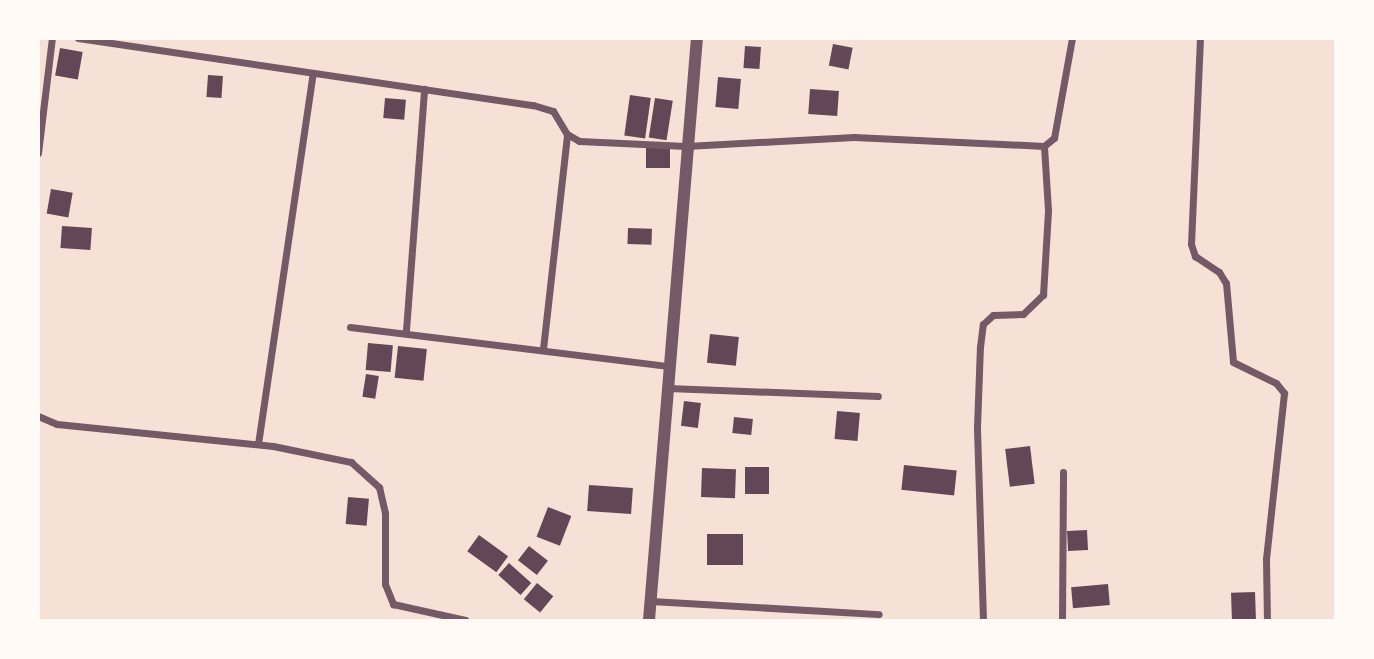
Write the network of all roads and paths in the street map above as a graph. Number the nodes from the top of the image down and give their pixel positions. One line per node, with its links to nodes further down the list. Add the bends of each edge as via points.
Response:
1 (52, 38): 11 (street)
2 (78, 38): 6 (street)
3 (697, 38): 9 (street)
4 (1072, 38): 10 (street, via 1054,138)
5 (1200, 38): 27 (street, via 1191,244 1195,256 1219,272 1226,283 1233,362 1276,383 1284,393 1266,559)
6 (313, 73): 7 (street); 19 (street)
7 (424, 89): 8 (street, via 553,111); 13 (street)
8 (567, 134): 9 (street, via 579,141); 14 (street)
9 (686, 146): 10 (street, via 854,137); 15 (street)
10 (1044, 146): 25 (street, via 1048,210 1043,295 1023,314 993,315 983,324 979,347)
11 (38, 153)
12 (350, 327): 13 (street)
13 (406, 330): 14 (street)
14 (543, 349): 15 (street)
15 (668, 366): 16 (street)
16 (667, 388): 17 (street); 21 (street)
17 (878, 396)
18 (38, 416): 19 (street, via 57,424)
19 (258, 444): 23 (street, via 351,462 379,487 385,513 385,584 393,604)
20 (1063, 472): 26 (street)
21 (651, 601): 22 (street); 24 (street)
22 (879, 614)
23 (465, 621)
24 (649, 621)
25 (984, 621)
26 (1062, 621)
27 (1267, 621)

